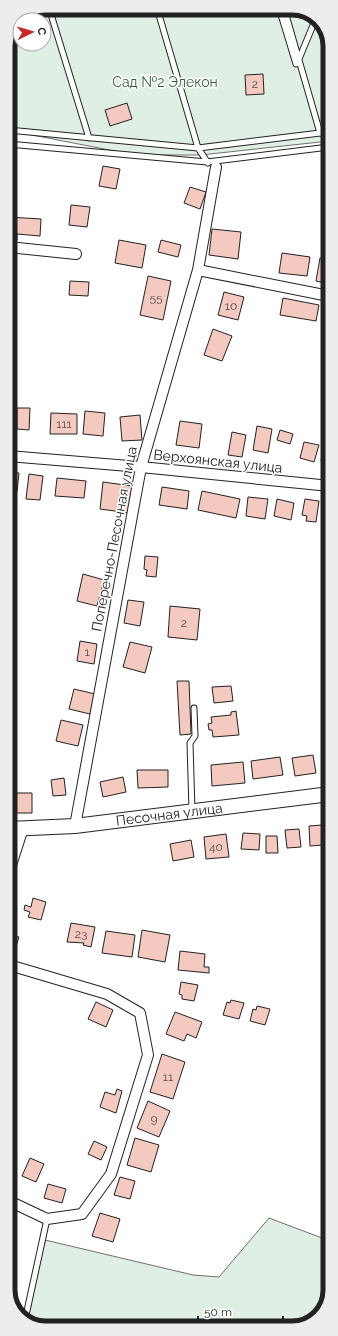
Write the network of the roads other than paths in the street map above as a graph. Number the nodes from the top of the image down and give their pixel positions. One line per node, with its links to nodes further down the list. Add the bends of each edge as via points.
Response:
1 (51, 15): 10 (lane)
2 (159, 15): 12 (lane)
3 (281, 15): 6 (lane)
4 (286, 15): 6 (lane)
5 (314, 24): 6 (lane)
6 (297, 61): 8 (lane)
7 (15, 131): 10 (lane)
8 (320, 133): 9 (lane); 12 (lane)
9 (323, 133)
10 (89, 138): 12 (lane)
11 (15, 145): 14 (lane)
12 (198, 148): 14 (lane)
13 (323, 148): 14 (lane)
14 (212, 165): 17 (street, Поперечно-Песочная улица)
15 (15, 248): 16 (street)
16 (76, 254)
17 (198, 270): 18 (street); 20 (street, Поперечно-Песочная улица)
18 (323, 295)
19 (15, 457): 20 (street, Верхоянская улица)
20 (141, 467): 21 (street, Верхоянская улица); 25 (street, Поперечно-Песочная улица)
21 (323, 485)
22 (194, 708): 24 (lane, via 195,736 190,743)
23 (323, 795): 24 (main road, Песочная улица)
24 (192, 811): 25 (main road, Песочная улица)
25 (75, 826): 26 (main road, Песочная улица)
26 (23, 828): 27 (main road, Песочная улица); 28 (street)
27 (15, 829)
28 (15, 853)
29 (15, 967): 31 (street, via 107,994 140,1013 148,1055 111,1174 82,1214)
30 (15, 1204): 31 (street)
31 (47, 1219): 32 (lane)
32 (26, 1314)

